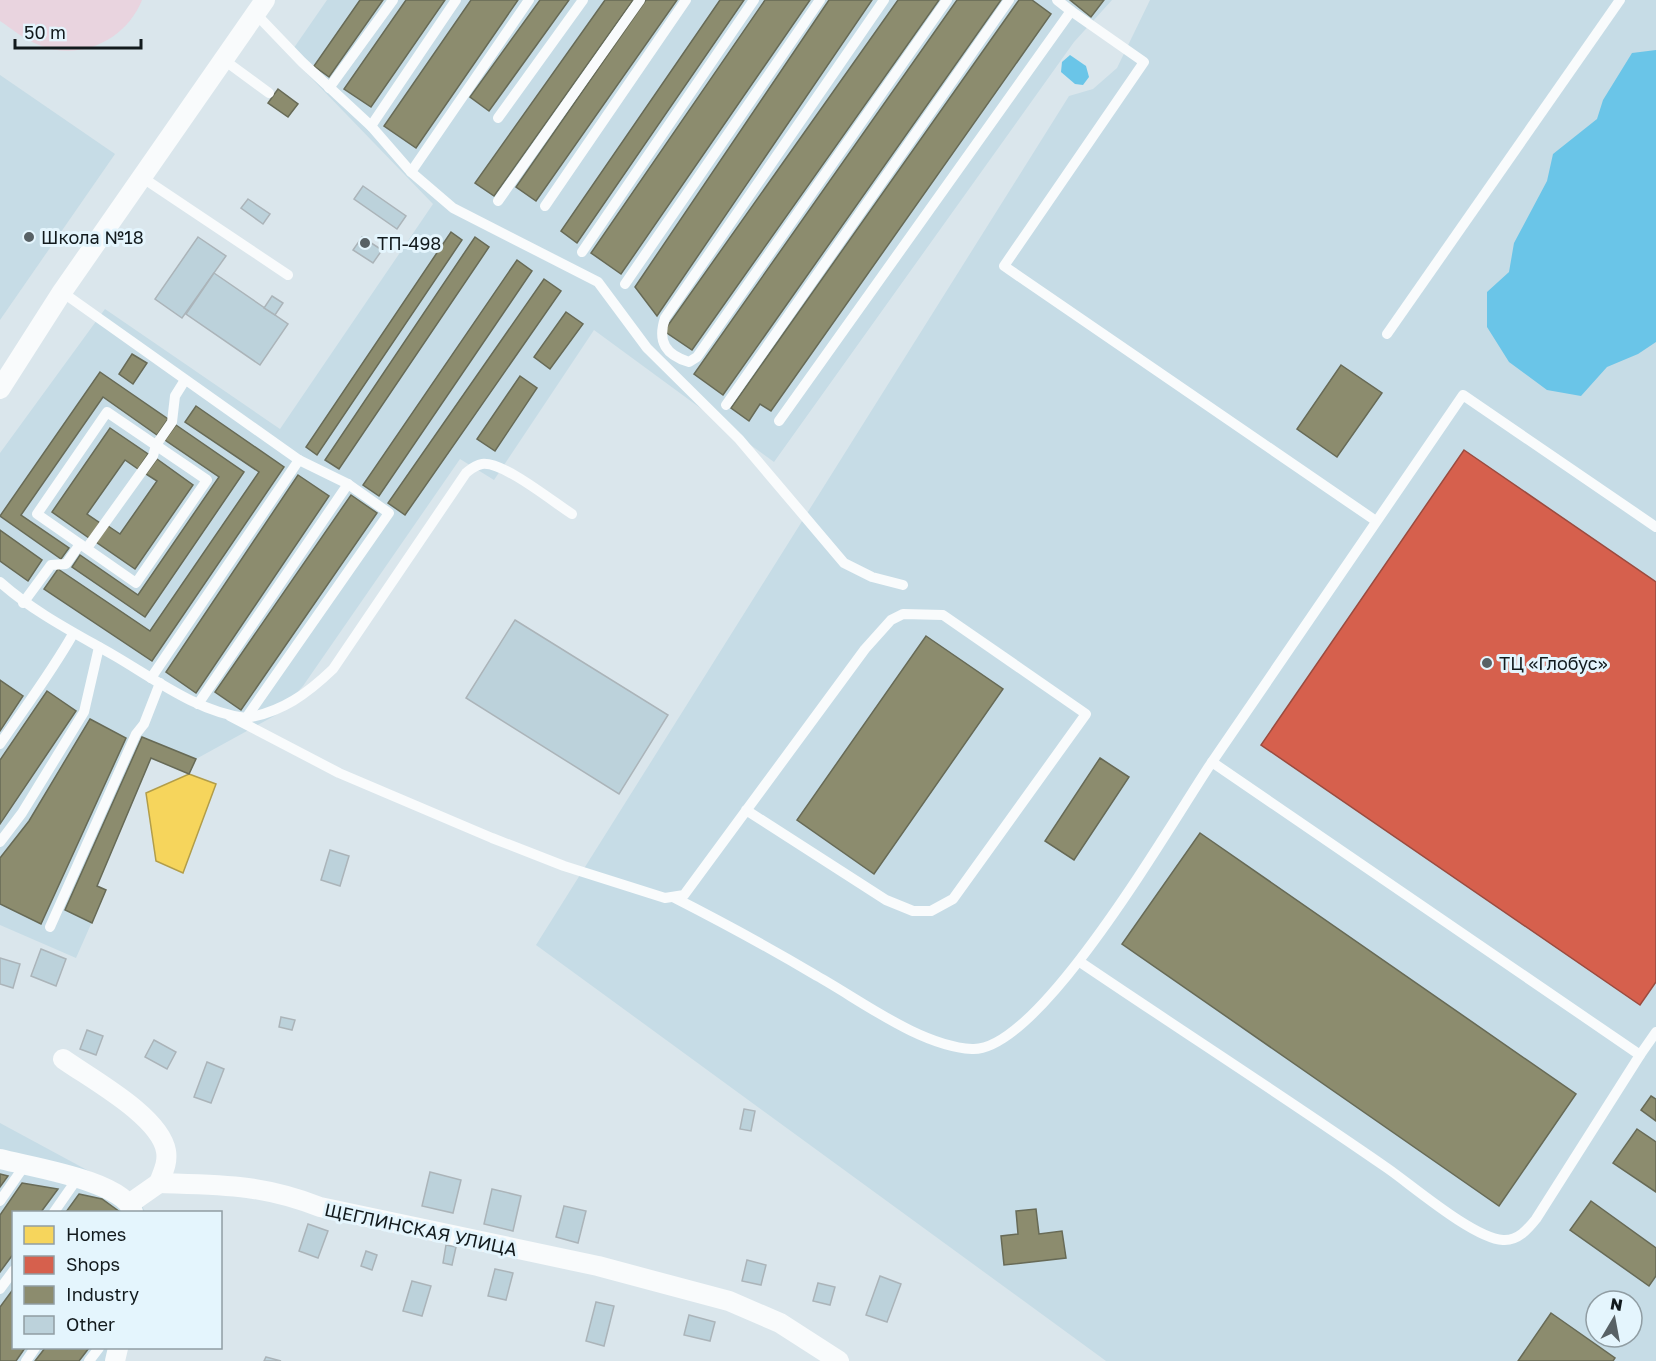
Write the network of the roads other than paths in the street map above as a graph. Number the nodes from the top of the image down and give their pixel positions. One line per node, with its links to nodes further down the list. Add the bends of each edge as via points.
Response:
1 (393, 0): 17 (lane)
2 (456, 0): 20 (lane)
3 (529, 0): 21 (lane)
4 (582, 0): 19 (lane)
5 (640, 0): 23 (lane)
6 (686, 0): 24 (lane)
7 (754, 0): 25 (lane)
8 (820, 0): 27 (lane)
9 (884, 0): 10 (lane, via 665,318 660,332 662,343 679,359 689,362 697,357)
10 (947, 0)
11 (1009, 0): 32 (lane)
12 (1057, 0): 15 (lane)
13 (1620, 0): 29 (lane)
14 (260, 7): 16 (street); 17 (lane)
15 (1071, 11): 33 (lane); 38 (lane, via 1144,62 1004,266)
16 (224, 60): 18 (lane); 22 (street)
17 (329, 88): 20 (lane)
18 (269, 93)
19 (498, 118)
20 (371, 126): 21 (lane)
21 (411, 172): 42 (lane, via 453,208 598,282 647,348 739,439 844,563 872,577)
22 (143, 178): 26 (lane); 28 (street)
23 (498, 201)
24 (545, 206)
25 (582, 252)
26 (288, 275)
27 (626, 284)
28 (62, 292): 30 (lane); 31 (street)
29 (1387, 334)
30 (185, 380): 34 (lane, via 175,396 172,422); 35 (lane)
31 (0, 389)
32 (726, 405)
33 (779, 421)
34 (156, 445): 40 (lane, via 153,456); 40 (lane, via 107,412 37,514); 40 (lane, via 207,480 136,583)
35 (299, 460): 36 (lane); 46 (lane)
36 (348, 484): 47 (lane); 49 (lane, via 389,513)
37 (572, 514): 49 (lane, via 504,469 483,463 474,466 333,669 289,704)
38 (1377, 521): 39 (lane, via 1463,395); 51 (lane)
39 (1656, 527)
40 (84, 546): 43 (lane, via 66,564 51,565)
41 (0, 582): 43 (lane)
42 (903, 585)
43 (23, 603): 44 (lane)
44 (73, 634): 45 (lane); 50 (lane, via 51,674)
45 (99, 647): 46 (lane); 53 (lane, via 84,712)
46 (156, 680): 47 (lane); 55 (lane, via 144,724 136,734)
47 (198, 704): 48 (lane)
48 (230, 716): 49 (lane); 54 (lane, via 339,773 492,838 564,866 665,898)
49 (246, 718)
50 (0, 744)
51 (1212, 762): 56 (lane); 58 (lane)
52 (746, 810): 52 (lane, via 886,900 913,911 931,911 953,899 1086,714 944,615 903,614 891,620 865,649); 54 (lane, via 684,895)
53 (0, 842)
54 (673, 897): 56 (lane, via 747,935 908,1029 974,1049 993,1045 1018,1030)
55 (50, 927)
56 (1080, 962): 58 (lane, via 1458,1219 1504,1240 1524,1233 1536,1219)
57 (1656, 1032): 58 (lane)
58 (1640, 1055)
59 (63, 1059): 63 (street, via 157,1129 166,1150 166,1165)
60 (0, 1158): 61 (street)
61 (25, 1165): 62 (street); 64 (lane)
62 (77, 1179): 65 (street, via 100,1185); 66 (lane)
63 (159, 1182): 65 (street); 69 (street, ЩЕГЛИНСКАЯ УЛИЦА, via 243,1186 283,1193 331,1210 609,1269 729,1301 780,1323)
64 (0, 1201)
65 (131, 1209)
66 (55, 1211)
67 (12, 1273): 68 (lane)
68 (0, 1289)
69 (839, 1361)

